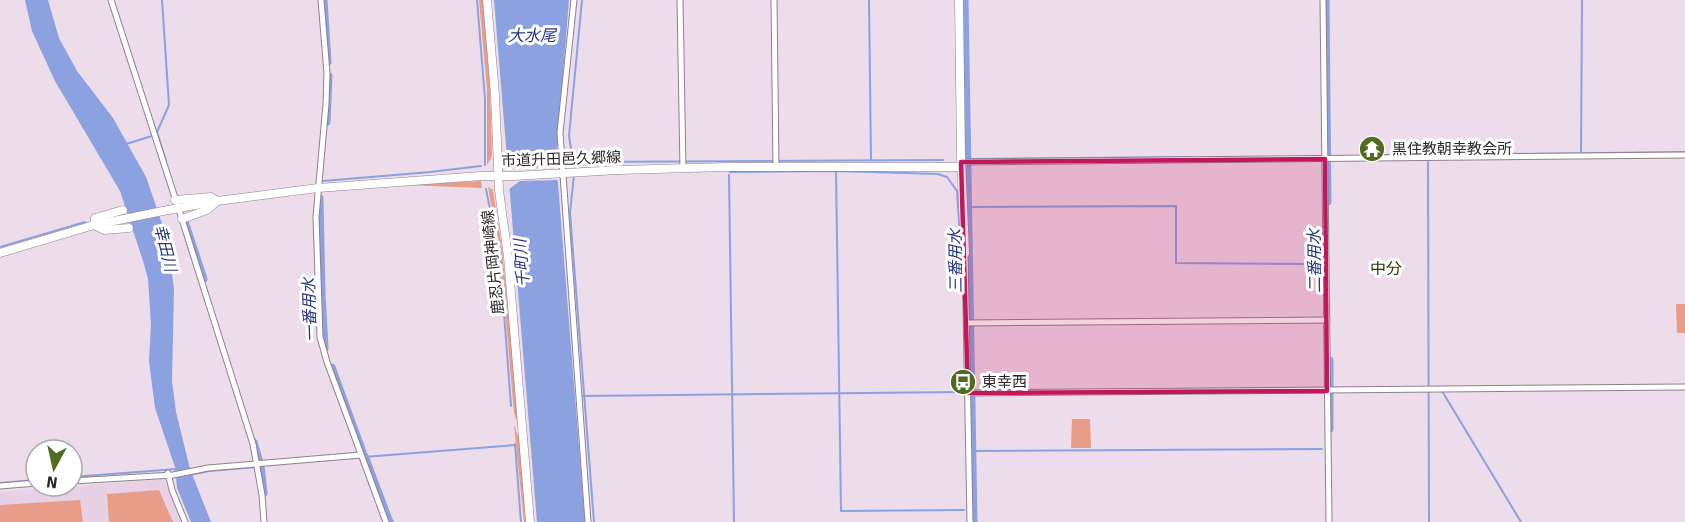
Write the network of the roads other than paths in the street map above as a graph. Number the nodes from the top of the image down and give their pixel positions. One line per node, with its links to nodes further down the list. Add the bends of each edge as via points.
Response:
1 (111, 0): 18 (street)
2 (321, 0): 16 (street, via 327,73)
3 (487, 0): 15 (street, 鹿忍片岡神崎線)
4 (574, 0): 14 (street, via 560,133)
5 (680, 0): 13 (street)
6 (774, 0): 11 (street)
7 (959, 0): 12 (street)
8 (1323, 0): 10 (street)
9 (1685, 155): 10 (street)
10 (1327, 158): 12 (street); 25 (street)
11 (776, 163): 12 (street, 市道升田邑久郷線); 13 (street, 市道升田邑久郷線)
12 (965, 163): 23 (street)
13 (683, 164): 14 (street, 市道升田邑久郷線)
14 (563, 173): 15 (street, 市道升田邑久郷線); 40 (street)
15 (502, 176): 16 (street, 市道升田邑久郷線); 39 (street, 鹿忍片岡神崎線)
16 (318, 188): 17 (street, 市道升田邑久郷線); 30 (street, via 320,337)
17 (217, 201): 18 (street, via 211,197); 20 (street, via 207,210); 21 (street, 市道升田邑久郷線)
18 (176, 202)
19 (123, 210): 21 (street, via 95,218)
20 (181, 216): 31 (street)
21 (94, 225): 22 (street, via 104,230); 24 (street)
22 (129, 228)
23 (965, 253): 26 (street)
24 (0, 254)
25 (1327, 320): 26 (street); 28 (street)
26 (970, 323): 29 (street)
27 (1685, 387): 28 (street)
28 (1329, 391): 29 (street); 42 (street)
29 (971, 393): 41 (street)
30 (361, 455): 31 (street); 38 (street)
31 (257, 464): 32 (street); 37 (street)
32 (170, 474): 33 (street); 36 (street)
33 (84, 480)
34 (24, 484): 35 (street)
35 (0, 486)
36 (185, 522)
37 (264, 522)
38 (386, 522)
39 (530, 522)
40 (588, 522)
41 (970, 522)
42 (1329, 522)

